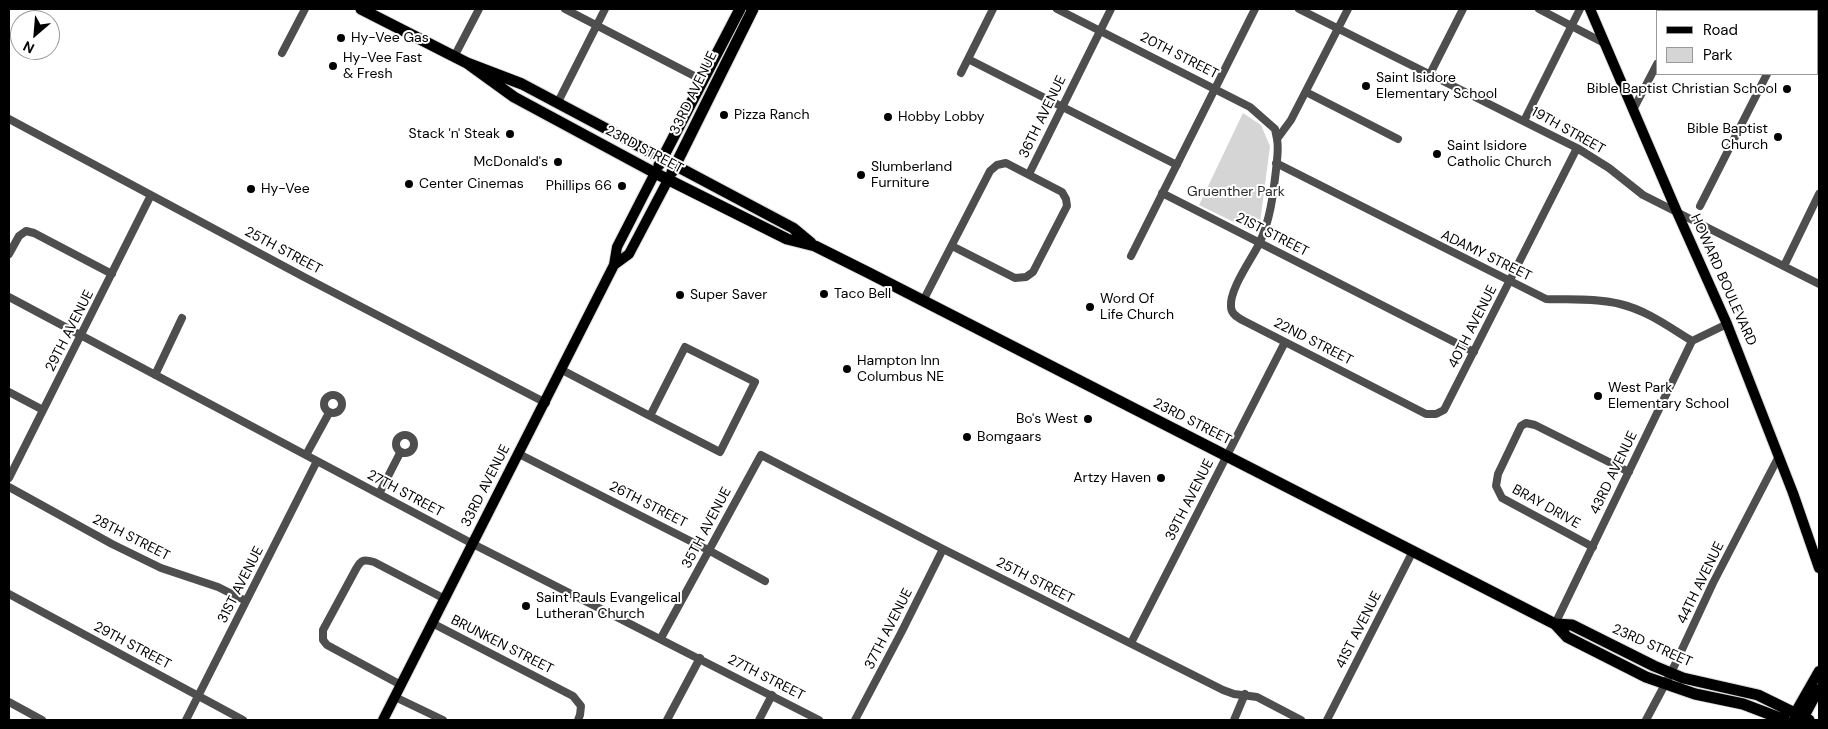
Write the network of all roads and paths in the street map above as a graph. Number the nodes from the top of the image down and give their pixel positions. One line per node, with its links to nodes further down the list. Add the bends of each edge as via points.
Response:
1 (305, 9): 23 (street)
2 (362, 9): 24 (highway, 23RD STREET)
3 (479, 9): 24 (street)
4 (565, 9): 18 (street)
5 (605, 9): 18 (street)
6 (740, 9): 31 (highway, 33RD AVENUE)
7 (752, 9): 45 (highway, 33RD AVENUE)
8 (993, 9): 25 (street)
9 (1057, 9): 21 (street, 20TH STREET)
10 (1111, 9): 21 (street, 36TH AVENUE)
11 (1255, 9): 32 (street)
12 (1299, 9): 20 (street, 19TH STREET)
13 (1348, 9): 20 (street)
14 (1462, 9): 29 (street)
15 (1540, 9): 19 (street)
16 (1580, 9): 19 (street)
17 (1590, 9): 22 (main road, HOWARD BOULEVARD)
18 (596, 25): 31 (street); 34 (street)
19 (1572, 26): 22 (street); 38 (street)
20 (1339, 27): 29 (street, 19TH STREET); 33 (street)
21 (1100, 31): 32 (street, 20TH STREET); 35 (street, 36TH AVENUE)
22 (1604, 43): 36 (main road, HOWARD BOULEVARD)
23 (282, 53)
24 (454, 57): 26 (highway, 23RD STREET)
25 (968, 58): 28 (street); 35 (street)
26 (467, 63): 34 (highway, 23RD STREET); 46 (highway, 23RD STREET, via 514,97)
27 (1656, 66): 36 (street)
28 (961, 73)
29 (1430, 74): 38 (street, 19TH STREET)
30 (1766, 75): 52 (street)
31 (702, 80): 42 (highway, 33RD AVENUE)
32 (1215, 88): 39 (street, 20TH STREET, via 1250,107 1275,129); 44 (street)
33 (1306, 92): 39 (street); 40 (street)
34 (558, 102): 42 (highway, 23RD STREET)
35 (1063, 106): 44 (street); 47 (street, 36TH AVENUE)
36 (1633, 110): 53 (main road, HOWARD BOULEVARD)
37 (9, 119): 51 (street, 25TH STREET)
38 (1524, 121): 41 (street, 19TH STREET)
39 (1277, 139): 43 (street, 22ND STREET)
40 (1398, 139)
41 (1577, 148): 53 (street, 19TH STREET, via 1643,195); 62 (street, 40TH AVENUE)
42 (662, 158): 45 (highway, 23RD STREET); 46 (highway, 33RD AVENUE)
43 (1276, 163): 54 (street, 22ND STREET, via 1268,221); 62 (street, ADAMY STREET)
44 (1177, 164): 49 (street)
45 (675, 166): 48 (highway, 33RD AVENUE); 55 (highway, 23RD STREET, via 793,228)
46 (655, 173): 48 (highway, 23RD STREET); 59 (main road, 33RD AVENUE, via 617,247)
47 (1028, 174): 56 (street, 36TH AVENUE, via 1006,163 990,171); 56 (street, via 1062,192 1067,206 1034,272 1015,278)
48 (668, 180): 55 (highway, 23RD STREET, via 787,239); 59 (main road, 33RD AVENUE, via 629,254)
49 (1162, 193): 54 (street, 21ST STREET); 58 (street)
50 (1819, 194): 60 (street)
51 (152, 195): 61 (street, 29TH AVENUE); 75 (street, 25TH STREET)
52 (1700, 206)
53 (1677, 212): 60 (street, 19TH STREET); 67 (main road, HOWARD BOULEVARD)
54 (1259, 243): 70 (street, 22ND STREET, via 1234,292 1230,309 1234,315); 71 (street, 21ST STREET)
55 (815, 246): 65 (highway, 23RD STREET)
56 (952, 246): 65 (street, 36TH AVENUE)
57 (9, 254): 61 (street, via 19,236 26,231)
58 (1130, 256)
59 (614, 266): 72 (main road, 33RD AVENUE)
60 (1784, 266): 63 (street, 19TH STREET)
61 (112, 274): 68 (street, 29TH AVENUE)
62 (1510, 281): 69 (street, ADAMY STREET, via 1546,299 1620,304 1650,315); 71 (street, 40TH AVENUE)
63 (1819, 284)
64 (9, 297): 68 (street, 27TH STREET)
65 (923, 301): 84 (highway, 23RD STREET)
66 (182, 318): 73 (street)
67 (1727, 324): 69 (street); 85 (main road, HOWARD BOULEVARD)
68 (81, 336): 73 (street, 27TH STREET); 77 (street, 29TH AVENUE)
69 (1692, 341): 87 (street, 43RD AVENUE)
70 (1284, 342): 76 (street, 22ND STREET); 84 (street, 39TH AVENUE)
71 (1474, 352): 76 (street, 40TH AVENUE, via 1444,410 1430,415)
72 (562, 370): 75 (main road, 33RD AVENUE); 79 (street)
73 (154, 375): 82 (street, 27TH STREET)
74 (9, 392): 77 (street)
75 (546, 403): 81 (main road, 33RD AVENUE)
76 (1417, 409)
77 (43, 410): 88 (street, 29TH AVENUE)
78 (329, 413): 82 (street)
79 (650, 416): 79 (street, via 720,452 755,382 685,347)
80 (400, 453): 90 (street)
81 (519, 454): 91 (main road, 33RD AVENUE); 95 (street, 26TH STREET)
82 (306, 455): 86 (street, 27TH STREET)
83 (761, 455): 93 (street, 25TH STREET); 95 (street, 35TH AVENUE)
84 (1226, 456): 94 (highway, 23RD STREET); 104 (street, 39TH AVENUE)
85 (1779, 456): 96 (main road, HOWARD BOULEVARD); 107 (street, 44TH AVENUE)
86 (318, 461): 90 (street, 27TH STREET); 100 (street, 31ST AVENUE)
87 (1629, 472): 92 (street, 43RD AVENUE); 92 (street, BRAY DRIVE, via 1535,425 1526,423 1521,426 1498,474 1496,486 1502,498)
88 (9, 478)
89 (9, 487): 100 (street, 28TH STREET, via 161,568 218,587)
90 (379, 494): 91 (street, 27TH STREET)
91 (473, 544): 99 (main road, 33RD AVENUE); 103 (street, 27TH STREET)
92 (1593, 547): 102 (street, 43RD AVENUE)
93 (943, 549): 104 (street, 25TH STREET); 126 (street, 37TH AVENUE)
94 (1413, 550): 102 (highway, 23RD STREET); 129 (street, 41ST AVENUE)
95 (710, 551): 97 (street, 26TH STREET); 103 (street, 35TH AVENUE)
96 (1819, 568)
97 (765, 581)
98 (9, 594): 113 (street, 29TH STREET)
99 (445, 599): 101 (main road, 33RD AVENUE); 108 (street, via 374,562 361,561 324,630 323,640 327,645)
100 (246, 602): 113 (street, 31ST AVENUE)
101 (432, 623): 108 (main road, 33RD AVENUE); 122 (street, BRUNKEN STREET, via 573,696 581,706)
102 (1555, 624): 107 (highway, 23RD STREET, via 1572,625); 109 (highway, 23RD STREET, via 1567,637)
103 (661, 638): 105 (street, 27TH STREET)
104 (1131, 644): 111 (street, 25TH STREET, via 1223,690)
105 (700, 658): 112 (street, 27TH STREET); 123 (street)
106 (1819, 671): 116 (main road)
107 (1671, 673): 109 (street, 44TH AVENUE); 116 (highway, 23RD STREET, via 1758,695)
108 (401, 685): 114 (main road, 33RD AVENUE)
109 (1665, 685): 130 (street, 44TH AVENUE); 131 (highway, 23RD STREET, via 1743,704)
110 (1819, 689): 116 (main road)
111 (1245, 694): 127 (street); 128 (street, 25TH STREET)
112 (772, 695): 124 (street); 125 (street, 27TH STREET)
113 (198, 696): 118 (street, 31ST AVENUE); 119 (street, 29TH STREET)
114 (395, 697): 120 (main road, 33RD AVENUE); 121 (street)
115 (9, 702): 117 (street)
116 (1801, 718)
117 (42, 720)
118 (186, 720)
119 (243, 720)
120 (384, 720)
121 (443, 720)
122 (578, 720)
123 (667, 720)
124 (759, 720)
125 (819, 720)
126 (855, 720)
127 (1234, 720)
128 (1301, 720)
129 (1326, 720)
130 (1646, 720)
131 (1785, 720)

